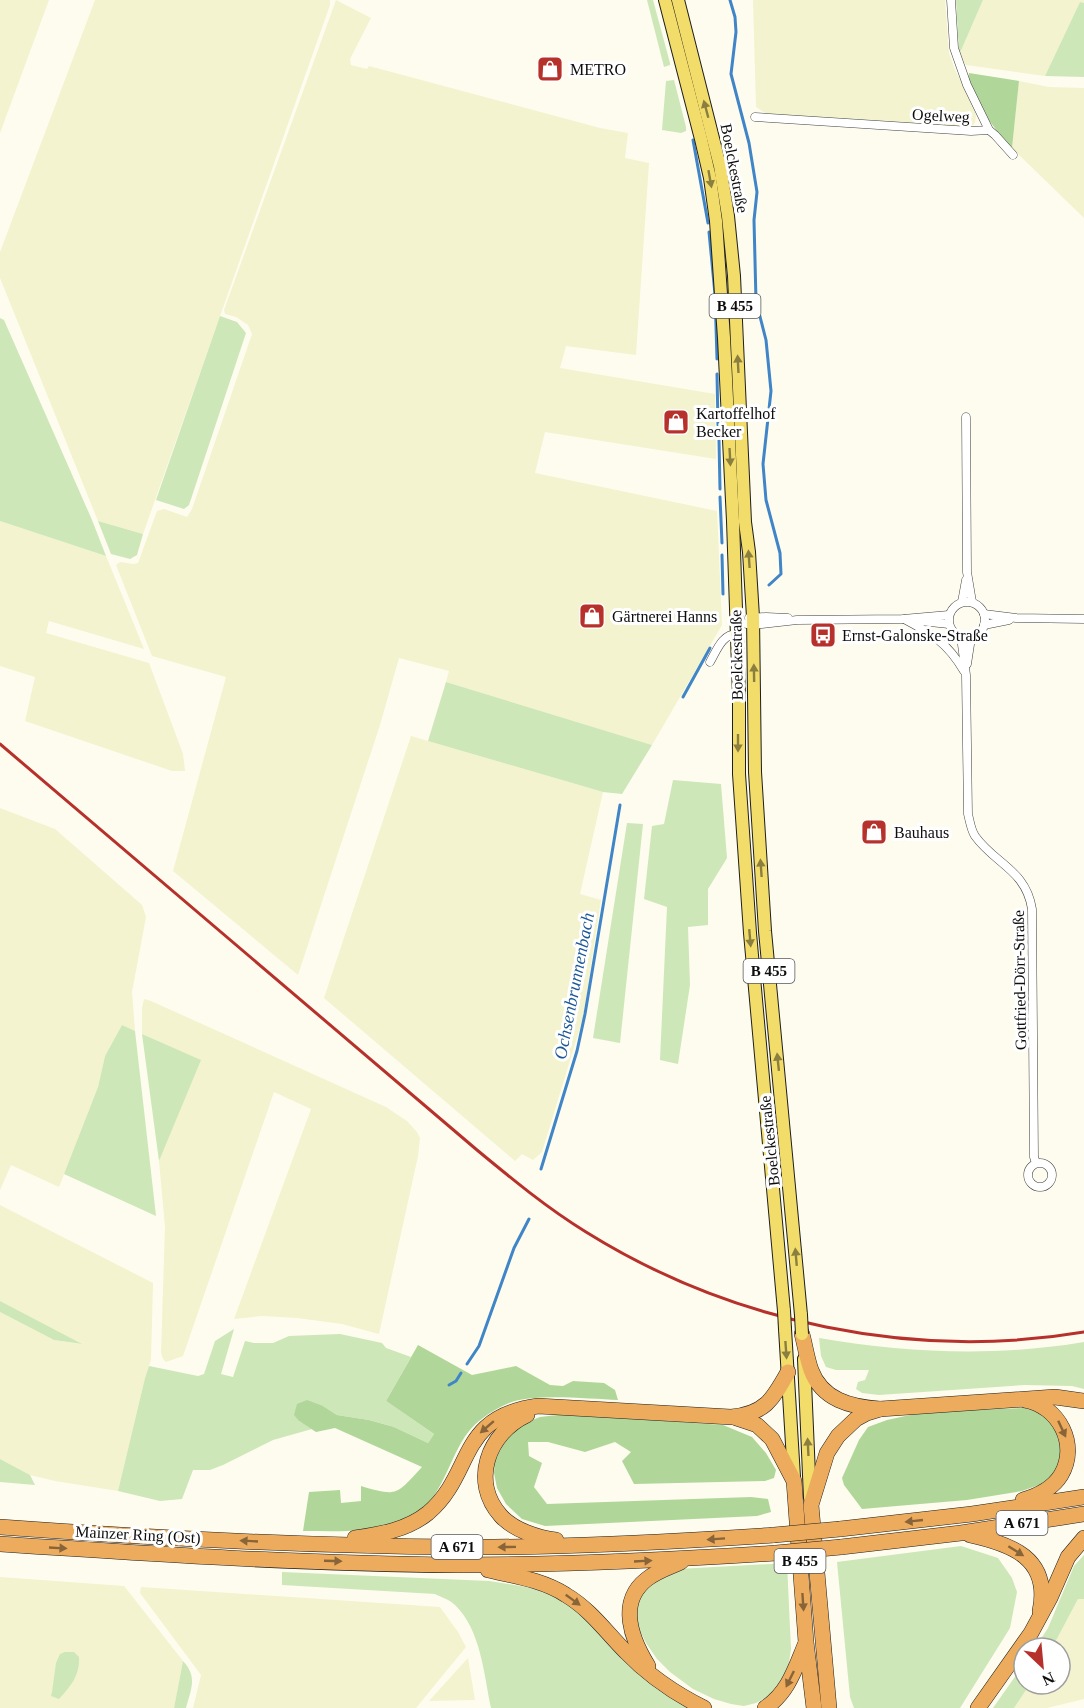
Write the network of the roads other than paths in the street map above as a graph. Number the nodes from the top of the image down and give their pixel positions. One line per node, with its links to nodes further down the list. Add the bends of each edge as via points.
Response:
1 (665, 0): 19 (main road, Boelckestraße / B 455, one-way to 19, via 710,178 716,221)
2 (678, 0): 16 (main road, Boelckestraße / B 455, one-way to 2, via 728,216 720,166)
3 (951, 0): 5 (street, Ogelweg, via 954,48)
4 (755, 117): 5 (street, Ogelweg)
5 (989, 130): 6 (street)
6 (1013, 155)
7 (966, 417): 8 (street)
8 (967, 572): 9 (street); 10 (street)
9 (962, 602): 10 (street); 12 (street)
10 (972, 602): 11 (street)
11 (984, 614): 13 (street); 18 (street)
12 (949, 615): 14 (street); 17 (street)
13 (1016, 618): 15 (street); 18 (street)
14 (903, 619): 16 (street); 17 (street); 23 (street, via 942,641)
15 (1084, 619)
16 (753, 621): 19 (street); 25 (main road, Boelckestraße / B 455, one-way to 16, bridge, via 765,931 755,772)
17 (949, 624): 20 (street)
18 (984, 625): 21 (street)
19 (736, 628): 22 (street, via 724,638); 26 (main road, Boelckestraße / B 455, one-way to 26, bridge, via 738,774)
20 (961, 637): 21 (street); 23 (street, Gottfried-Dörr-Straße)
21 (971, 638): 23 (street, Gottfried-Dörr-Straße)
22 (710, 662)
23 (966, 675): 24 (street, Gottfried-Dörr-Straße, via 970,825 981,843 1020,880 1032,909)
24 (1036, 1163)
25 (802, 1334): 30 (highway, via 811,1371 828,1394 845,1404); 34 (main road, B 455, one-way to 25)
26 (788, 1372): 31 (highway, via 768,1404 751,1414); 32 (main road, B 455)
27 (1016, 1399): 28 (highway, via 1055,1397); 30 (highway); 35 (highway, one-way to 35, via 1032,1401 1057,1419 1067,1438 1065,1466 1055,1483 1037,1495)
28 (1084, 1401)
29 (561, 1407): 31 (highway); 41 (highway, one-way to 41, via 538,1406 516,1411 485,1428 470,1446 444,1496 414,1522 380,1534); 42 (highway, via 529,1414 500,1435 486,1467 489,1496 501,1516 521,1530 552,1539)
30 (880, 1409): 34 (highway, via 856,1419 838,1436 827,1454)
31 (731, 1417): 32 (highway, via 765,1431)
32 (794, 1481): 46 (highway, B 455, one-way to 46)
33 (1084, 1497): 35 (highway, A 671)
34 (811, 1505): 51 (highway, B 455)
35 (972, 1514): 42 (highway, A 671, one-way to 42, bridge, via 774,1535)
36 (1084, 1514): 38 (highway, A 671)
37 (0, 1527): 41 (highway, A 671, one-way to 37)
38 (961, 1533): 43 (highway, A 671, bridge); 45 (highway, one-way to 45, via 1006,1545 1028,1559 1041,1587)
39 (1084, 1538): 45 (highway, via 1068,1557)
40 (0, 1544): 44 (highway, Mainzer Ring (Ost) / A 671, one-way to 44)
41 (308, 1544): 42 (highway, A 671, one-way to 41, via 458,1548)
42 (607, 1545)
43 (690, 1558): 44 (highway, A 671, one-way to 43); 47 (highway, via 646,1580 632,1600 629,1614 634,1641)
44 (458, 1564): 47 (highway, one-way to 47, via 537,1582 564,1594 589,1612)
45 (1038, 1619): 52 (highway)
46 (806, 1642): 49 (highway, one-way to 49, via 789,1683); 50 (highway, B 455)
47 (659, 1680): 48 (highway)
48 (704, 1708)
49 (765, 1708)
50 (814, 1708)
51 (831, 1708)
52 (978, 1708)

